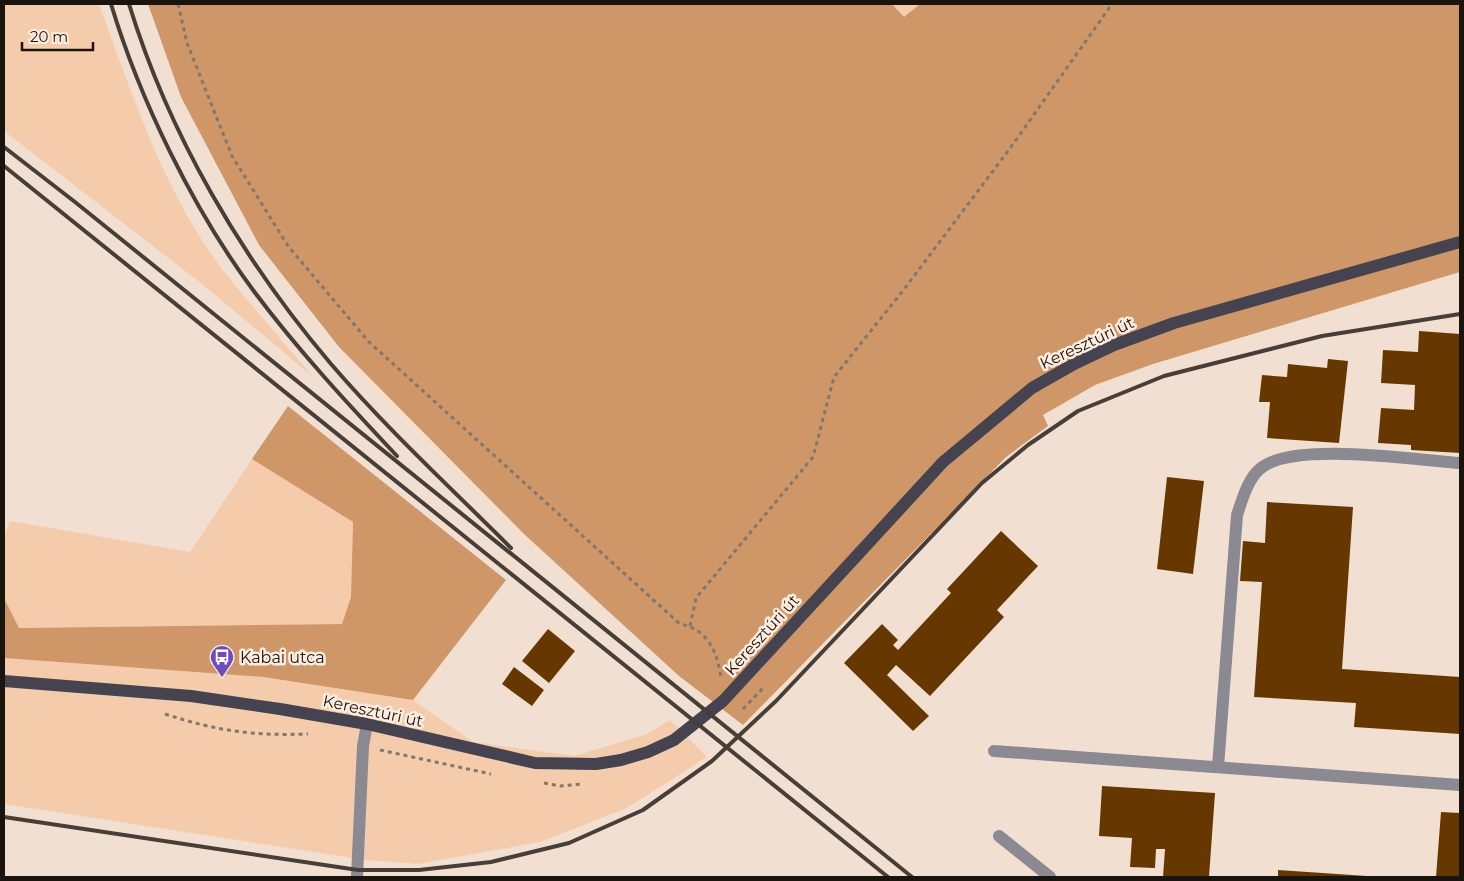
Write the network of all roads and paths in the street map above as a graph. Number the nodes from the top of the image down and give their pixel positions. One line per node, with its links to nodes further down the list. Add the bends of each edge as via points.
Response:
1 (178, 4): 5 (path, via 186,43 232,156 288,246 369,342 680,624)
2 (1112, 4): 5 (path, via 1005,154 834,377 813,458 696,598)
3 (1460, 242): 8 (main road, Keresztúri út, via 1174,323 1114,345 1032,388 943,462)
4 (1460, 464): 14 (street, via 1316,452 1280,458 1260,468 1246,490 1237,515)
5 (690, 626): 8 (path, via 716,650)
6 (770, 680): 9 (path)
7 (4, 681): 11 (main road, Keresztúri út, via 191,696)
8 (723, 701): 11 (main road, Keresztúri út, via 674,740 648,752 596,764 535,763)
9 (750, 702)
10 (164, 714): 12 (path, via 218,729 267,736)
11 (367, 724): 17 (street, via 363,746)
12 (314, 734)
13 (994, 751): 14 (street)
14 (1218, 767): 15 (street)
15 (1460, 785)
16 (999, 836): 18 (street)
17 (357, 877)
18 (1050, 877)

